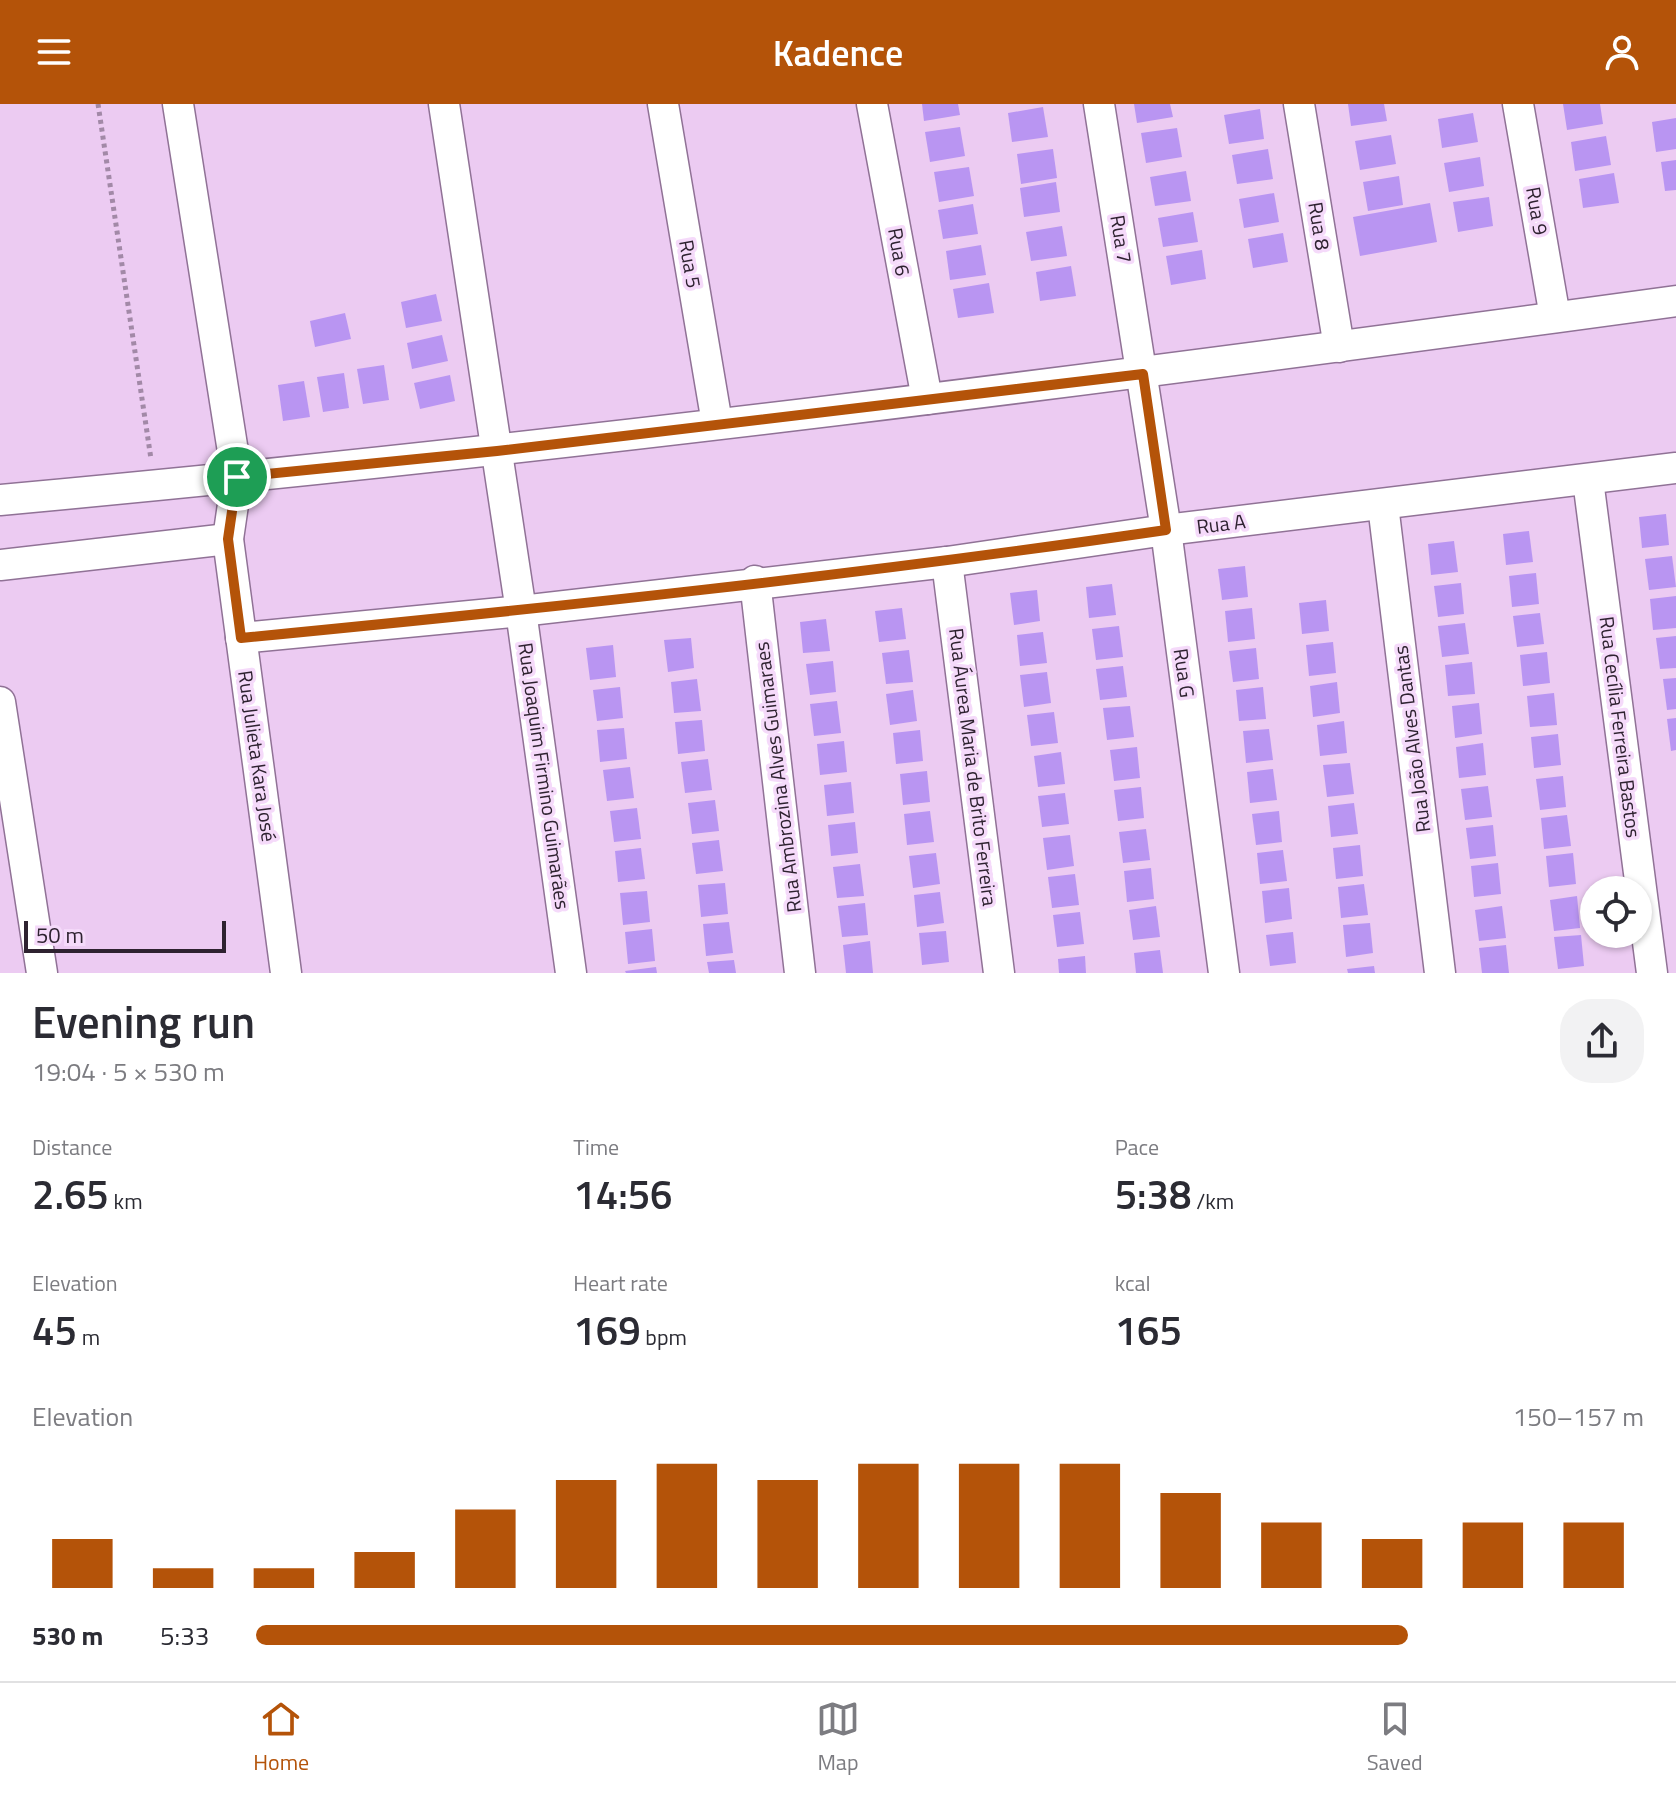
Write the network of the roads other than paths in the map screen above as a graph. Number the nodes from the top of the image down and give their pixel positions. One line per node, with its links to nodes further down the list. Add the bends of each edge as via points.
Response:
1 (178, 104): 16 (street, Rua Julieta Kara José)
2 (444, 104): 14 (street, Rua Joaquim Firmino Guimarães)
3 (663, 104): 13 (street, Rua 5)
4 (872, 104): 12 (street, Rua 6)
5 (1099, 104): 11 (street, Rua 7)
6 (1299, 104): 10 (street, Rua 8)
7 (1518, 104): 9 (street, Rua 9)
8 (1676, 301): 9 (street)
9 (1555, 317): 10 (street)
10 (1339, 347): 11 (street)
11 (1143, 374): 12 (street); 20 (street, Rua G)
12 (927, 399): 13 (street)
13 (717, 423): 14 (street)
14 (497, 451): 16 (street); 25 (street, Rua Joaquim Firmino Guimarães)
15 (1676, 468): 17 (street, Rua A)
16 (237, 477): 18 (street); 21 (street, Rua Julieta Kara José)
17 (1588, 480): 19 (street, Rua A); 35 (street, Rua Cecília Ferreira Bastos)
18 (0, 500)
19 (1383, 505): 20 (street, Rua A); 34 (street, Rua João Alves Dantas)
20 (1166, 530): 22 (street, Rua A); 33 (street, Rua G)
21 (228, 539): 23 (street); 26 (street, Rua Julieta Kara José)
22 (947, 562): 24 (street, Rua A); 32 (street, Rua Áurea Maria de Brito Ferreira)
23 (0, 565)
24 (755, 581): 25 (street, Rua A); 31 (street, Rua Ambrozina Alves Guimaraes)
25 (521, 611): 26 (street, Rua A); 30 (street, Rua Joaquim Firmino Guimarães)
26 (241, 638): 29 (street, Rua Julieta Kara José)
27 (0, 702): 28 (street)
28 (42, 973)
29 (286, 973)
30 (571, 973)
31 (800, 973)
32 (999, 973)
33 (1224, 973)
34 (1440, 973)
35 (1652, 973)

